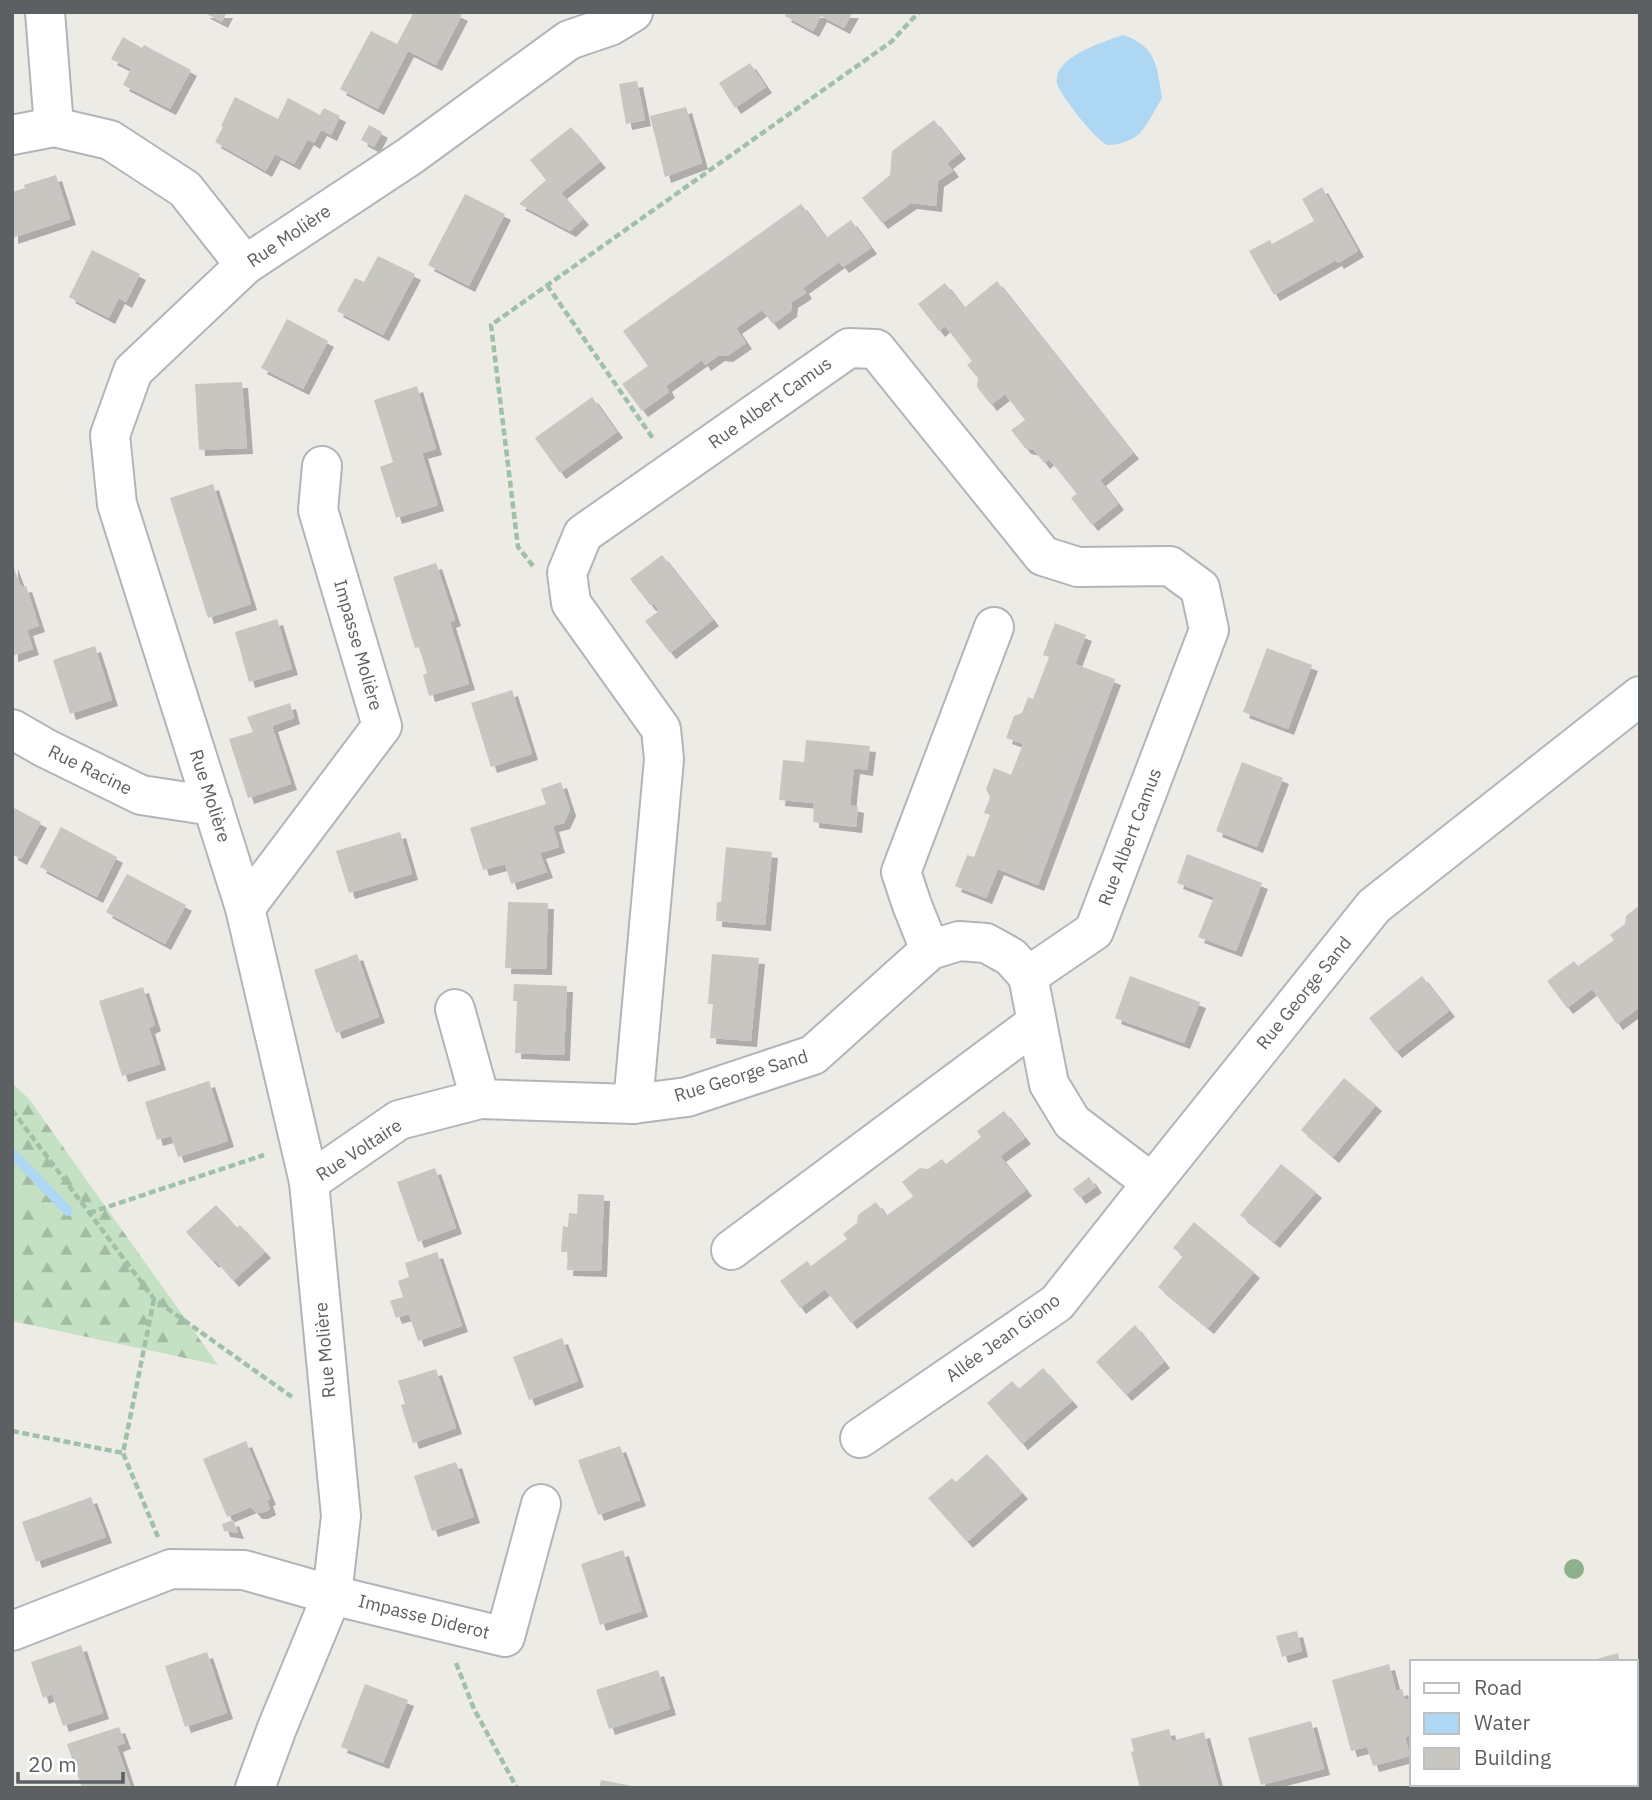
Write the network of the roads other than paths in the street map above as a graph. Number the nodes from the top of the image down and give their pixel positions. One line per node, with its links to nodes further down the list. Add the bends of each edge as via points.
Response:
1 (45, 12): 4 (street)
2 (633, 12): 3 (street, Rue Molière, via 610,26)
3 (565, 26): 6 (street, Rue Molière, via 410,156)
4 (54, 127): 5 (street); 6 (street, via 110,140 185,189)
5 (12, 135)
6 (245, 265): 11 (street, Rue Molière, via 133,371 110,435 117,504)
7 (322, 466): 12 (street, Impasse Molière, via 318,510 382,726)
8 (994, 627): 13 (street, via 901,872)
9 (1640, 696): 20 (street, Rue George Sand, via 1374,906)
10 (12, 729): 11 (street, Rue Racine, via 141,795)
11 (214, 806): 12 (street, Rue Molière)
12 (245, 908): 19 (street, Rue Molière)
13 (930, 950): 14 (street, Rue George Sand, via 959,941 986,943 1011,957); 18 (street, Rue George Sand, via 813,1055 687,1097)
14 (1028, 976): 16 (street); 18 (street, Rue Albert Camus, via 1094,930 1209,629 1200,588 1170,566 1078,567 1043,556 876,349 849,348 583,534 567,573 571,603 661,730 664,759)
15 (455, 1009): 17 (street)
16 (1036, 1023): 20 (street, via 1049,1084 1072,1122); 21 (street)
17 (480, 1099): 18 (street, Rue George Sand); 19 (street, Rue Voltaire, via 399,1120)
18 (633, 1104)
19 (309, 1182): 24 (street, Rue Molière, via 341,1516)
20 (1152, 1183): 22 (street, Allée Jean Giono, via 1058,1303)
21 (731, 1250)
22 (860, 1438)
23 (541, 1504): 24 (street, Impasse Diderot, via 505,1637)
24 (332, 1595): 25 (street, Impasse Diderot, via 244,1570 171,1569); 26 (street, Rue Molière)
25 (12, 1631)
26 (255, 1788)

